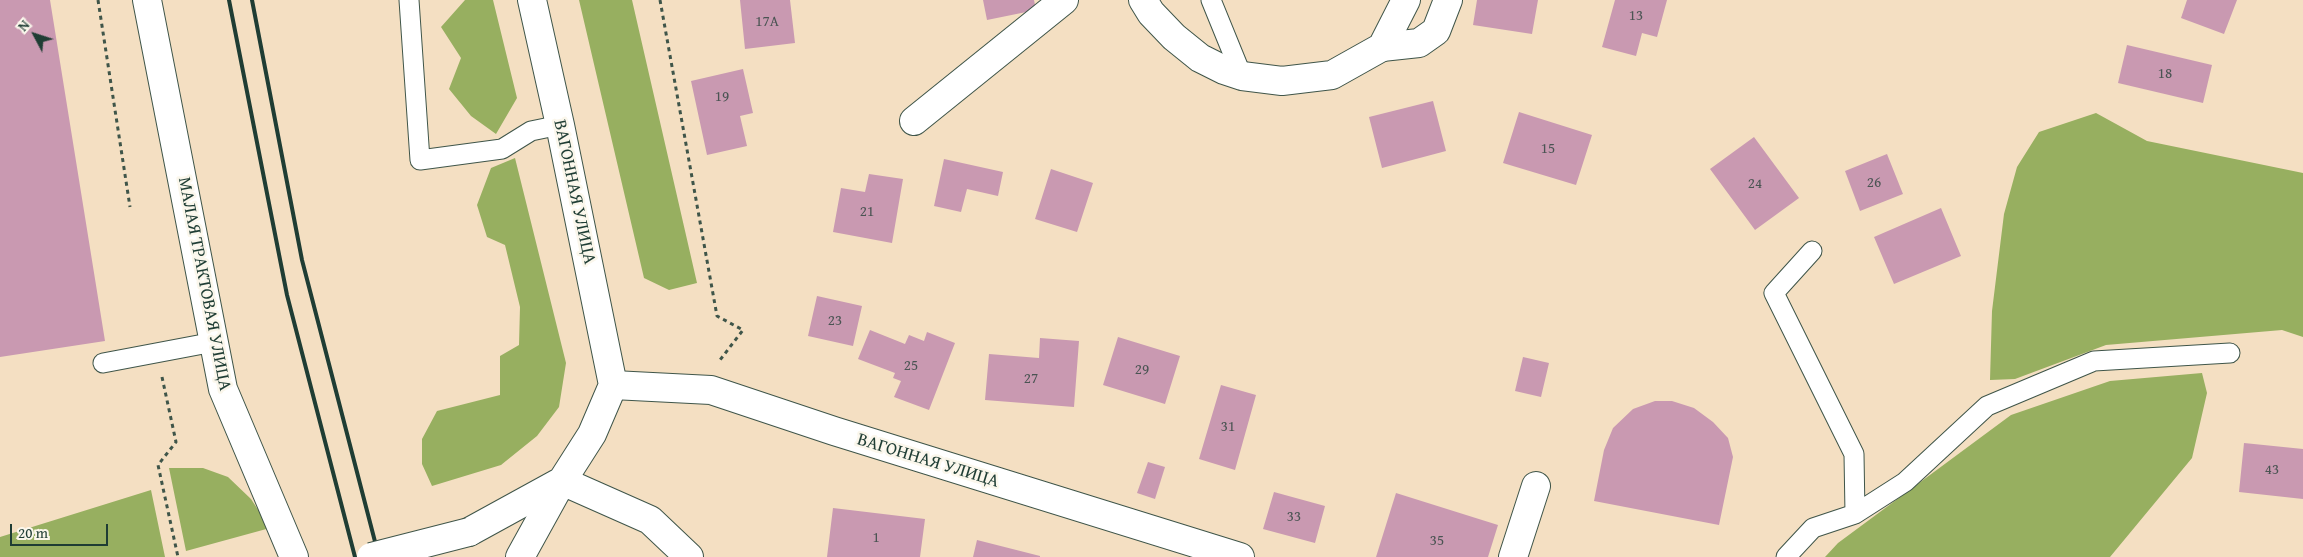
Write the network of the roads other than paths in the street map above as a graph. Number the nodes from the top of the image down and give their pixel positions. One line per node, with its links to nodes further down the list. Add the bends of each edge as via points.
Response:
1 (148, 0): 14 (street, МАЛАЯ ТРАКТОВАЯ УЛИЦА)
2 (409, 0): 12 (lane, via 420,160 502,148 531,131)
3 (532, 0): 12 (street, ВАГОННАЯ УЛИЦА)
4 (1064, 0): 11 (street)
5 (1144, 0): 10 (street, via 1151,13 1174,37 1200,58)
6 (1212, 0): 10 (lane)
7 (1406, 0): 9 (street)
8 (1448, 0): 9 (street, via 1436,31 1419,43)
9 (1382, 48): 10 (street, via 1332,76 1282,81)
10 (1242, 76)
11 (914, 121)
12 (560, 125): 17 (street, ВАГОННАЯ УЛИЦА)
13 (1812, 251): 20 (lane, via 1774,293 1854,454)
14 (214, 342): 16 (lane); 21 (street, МАЛАЯ ТРАКТОВАЯ УЛИЦА, via 223,389)
15 (2230, 353): 20 (lane, via 2094,361 1986,406 1905,482)
16 (103, 363)
17 (613, 386): 18 (street, via 592,434); 25 (street, ВАГОННАЯ УЛИЦА, via 712,390)
18 (562, 481): 22 (street, bridge, via 469,532); 23 (street); 24 (street, via 650,520)
19 (1536, 486): 26 (street)
20 (1855, 514): 27 (lane, via 1813,528)
21 (294, 557)
22 (371, 557)
23 (520, 557)
24 (689, 557)
25 (1240, 557)
26 (1513, 557)
27 (1786, 557)

